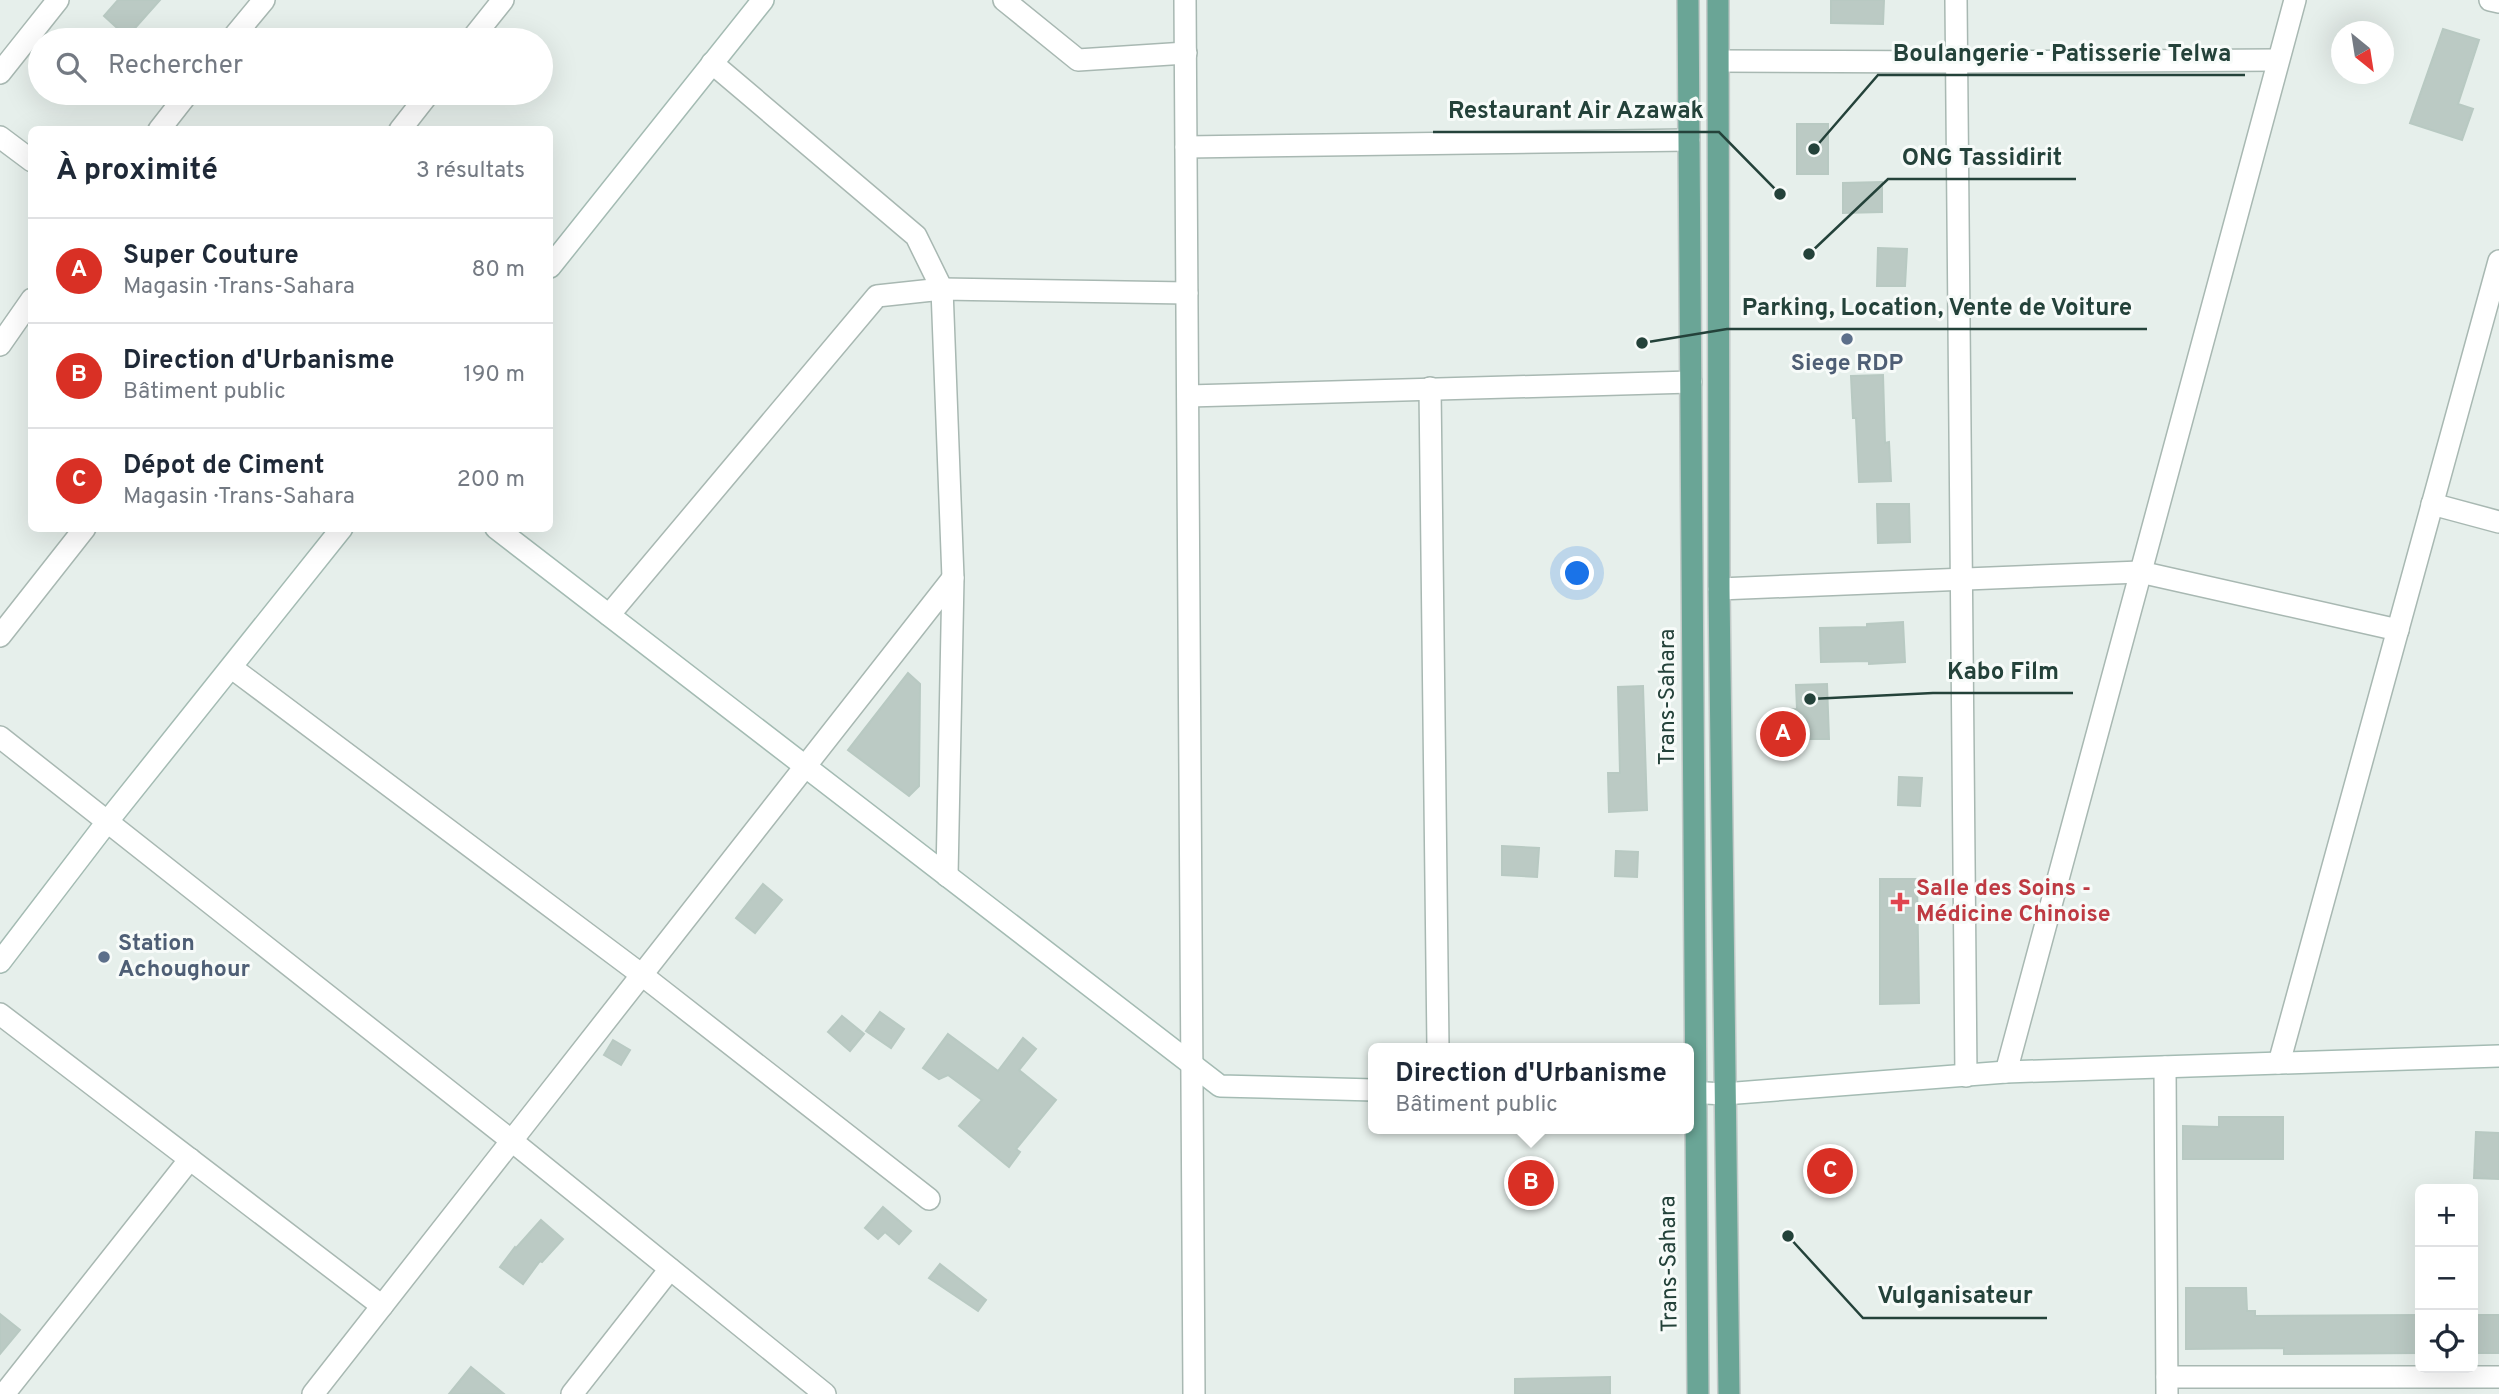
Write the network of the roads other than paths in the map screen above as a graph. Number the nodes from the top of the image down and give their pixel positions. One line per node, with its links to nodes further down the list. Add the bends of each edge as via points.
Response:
1 (58, 0): 13 (street)
2 (264, 0): 14 (street)
3 (503, 0): 15 (street)
4 (762, 0): 21 (street)
5 (1004, 0): 17 (street, via 1078,60)
6 (1185, 0): 17 (street)
7 (1688, 0): 28 (main road, Trans-Sahara)
8 (1718, 0): 19 (main road)
9 (1956, 0): 20 (street)
10 (2295, 0): 18 (street)
11 (2490, 0): 12 (street)
12 (2499, 2)
13 (36, 28)
14 (241, 28)
15 (481, 28)
16 (28, 38): 22 (street)
17 (1186, 53): 29 (street)
18 (2278, 60): 20 (street); 45 (street)
19 (1719, 61): 20 (street); 48 (main road)
20 (1957, 62): 47 (street)
21 (712, 63): 32 (street); 33 (street, via 916,236)
22 (0, 73)
23 (179, 105): 25 (street)
24 (420, 105): 26 (street)
25 (162, 126)
26 (403, 126)
27 (0, 137): 30 (street)
28 (1689, 140): 29 (street); 37 (main road, Trans-Sahara)
29 (1186, 147): 34 (street)
30 (28, 158)
31 (2499, 262): 40 (street)
32 (553, 263)
33 (942, 289): 34 (street); 46 (street); 49 (street, via 877,296)
34 (1187, 293): 39 (street)
35 (28, 305): 36 (street)
36 (0, 345)
37 (1691, 382): 38 (street); 61 (main road, Trans-Sahara)
38 (1430, 388): 39 (street); 60 (street)
39 (1188, 396): 64 (street)
40 (2432, 504): 41 (street); 50 (street)
41 (2499, 522)
42 (82, 532): 51 (street)
43 (339, 532): 52 (street)
44 (501, 532): 49 (street)
45 (2140, 572): 47 (street); 50 (street); 66 (street)
46 (953, 578): 54 (street); 56 (street)
47 (1962, 579): 48 (street); 67 (street)
48 (1719, 589): 70 (main road)
49 (609, 615): 54 (street)
50 (2398, 630): 63 (street)
51 (0, 636)
52 (232, 668): 55 (street); 58 (street)
53 (0, 737): 55 (street)
54 (806, 767): 56 (street); 58 (street)
55 (107, 822): 57 (street); 72 (street)
56 (947, 876): 64 (street)
57 (0, 962)
58 (642, 975): 72 (street); 74 (street)
59 (0, 1014): 73 (street)
60 (1438, 1043)
61 (1691, 1043)
62 (2499, 1056): 63 (street)
63 (2279, 1063): 65 (street)
64 (1192, 1064): 68 (street, via 1220,1086); 83 (street)
65 (2165, 1067): 66 (street); 78 (street)
66 (2006, 1072): 67 (street)
67 (1966, 1076): 70 (street)
68 (1368, 1090)
69 (1694, 1092): 70 (street)
70 (1724, 1094): 85 (main road)
71 (1692, 1134): 84 (main road, Trans-Sahara)
72 (512, 1141): 75 (street); 76 (street)
73 (190, 1159): 76 (street); 79 (street)
74 (929, 1199)
75 (670, 1269): 81 (street); 82 (street)
76 (382, 1306): 80 (street)
77 (2499, 1377): 78 (street)
78 (2167, 1385)
79 (4, 1394)
80 (313, 1394)
81 (572, 1394)
82 (825, 1394)
83 (1194, 1394)
84 (1698, 1394)
85 (1728, 1394)

